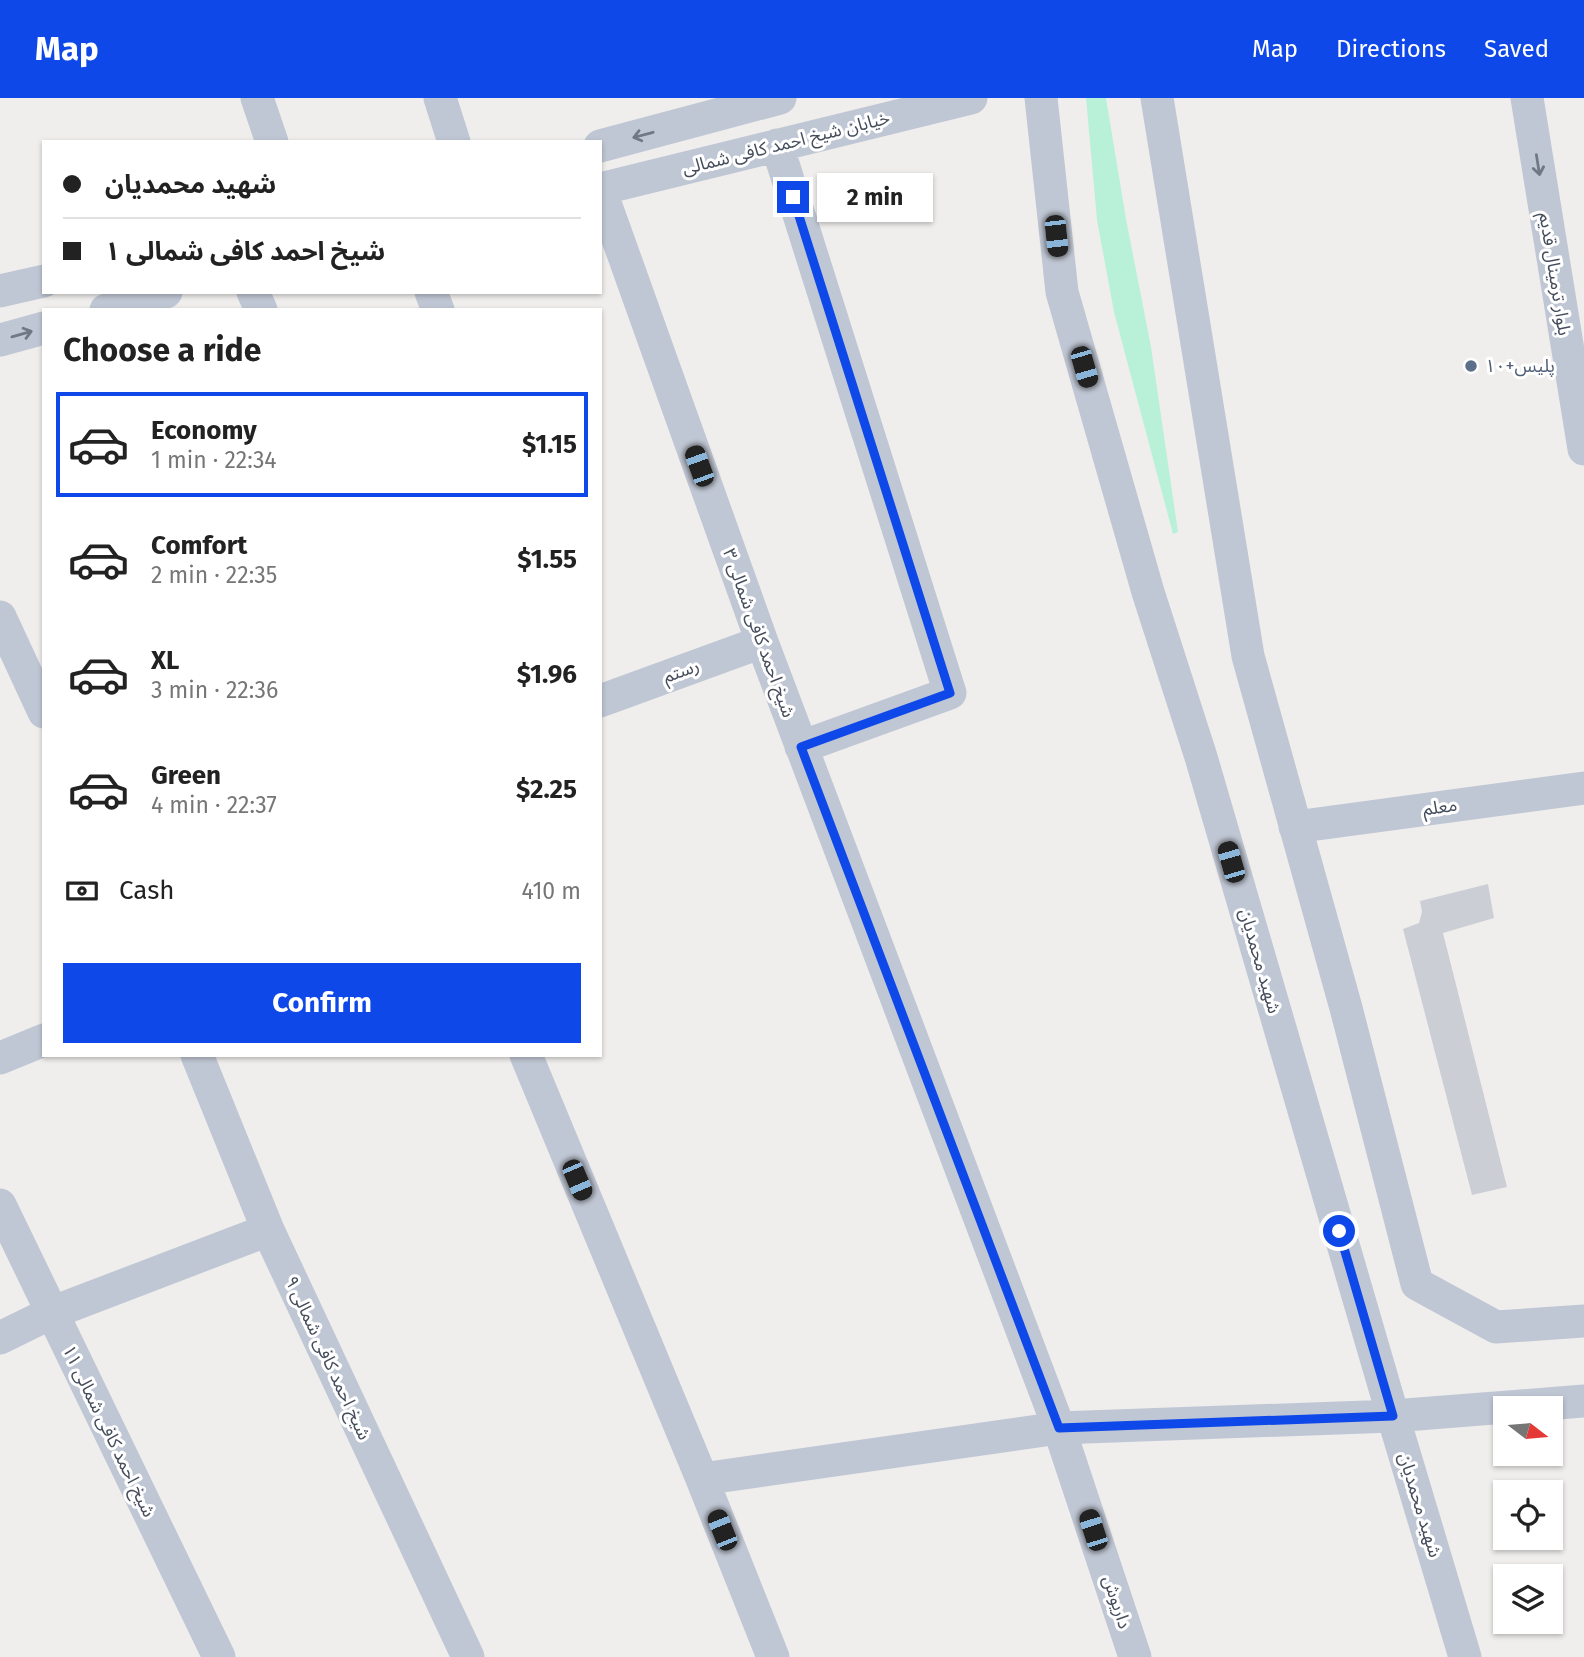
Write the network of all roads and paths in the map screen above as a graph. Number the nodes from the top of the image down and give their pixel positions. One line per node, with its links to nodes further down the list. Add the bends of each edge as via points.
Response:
1 (257, 98): 9 (street)
2 (440, 98): 10 (street)
3 (780, 98): 8 (street)
4 (971, 98): 12 (street, خیابان شیخ احمد کافی شمالی)
5 (1041, 98): 39 (street, شهید محمدیان, via 1062,292)
6 (1157, 98): 28 (street, via 1248,656)
7 (1527, 98): 21 (street, بلوار ترمینال قدیم, one-way to 21)
8 (692, 110): 11 (street, one-way to 11)
9 (271, 140)
10 (453, 140)
11 (602, 145)
12 (777, 145): 13 (street, خیابان شیخ احمد کافی شمالی); 26 (street, via 950,693)
13 (602, 189)
14 (602, 195): 23 (street, شیخ احمد کافی شمالی ۳)
15 (42, 281): 16 (street)
16 (1, 289)
17 (159, 294): 18 (street)
18 (113, 308)
19 (42, 329): 20 (street, one-way to 19)
20 (0, 340)
21 (1584, 449)
22 (0, 617): 25 (street)
23 (762, 642): 24 (street, رستم); 26 (street, شیخ احمد کافی شمالی ۳)
24 (602, 700)
25 (42, 708)
26 (801, 747): 40 (street, شیخ احمد کافی شمالی ۳)
27 (1584, 788): 28 (street, معلم)
28 (1295, 827): 36 (street, via 1417,1284 1496,1327)
29 (42, 1041): 32 (street)
30 (198, 1057): 34 (street, شیخ احمد کافی شمالی ۹)
31 (527, 1057): 41 (street)
32 (0, 1058)
33 (0, 1205): 35 (street, شیخ احمد کافی شمالی ۱۱)
34 (268, 1230): 35 (street); 43 (street, شیخ احمد کافی شمالی ۹)
35 (51, 1313): 37 (street); 42 (street, شیخ احمد کافی شمالی ۱۱)
36 (1584, 1321)
37 (0, 1338)
38 (1584, 1401): 39 (street)
39 (1393, 1416): 40 (street); 46 (street, شهید محمدیان)
40 (1059, 1428): 41 (street); 45 (street, داریوش)
41 (702, 1479): 44 (street)
42 (219, 1657)
43 (468, 1657)
44 (773, 1657)
45 (1135, 1657)
46 (1465, 1657)

